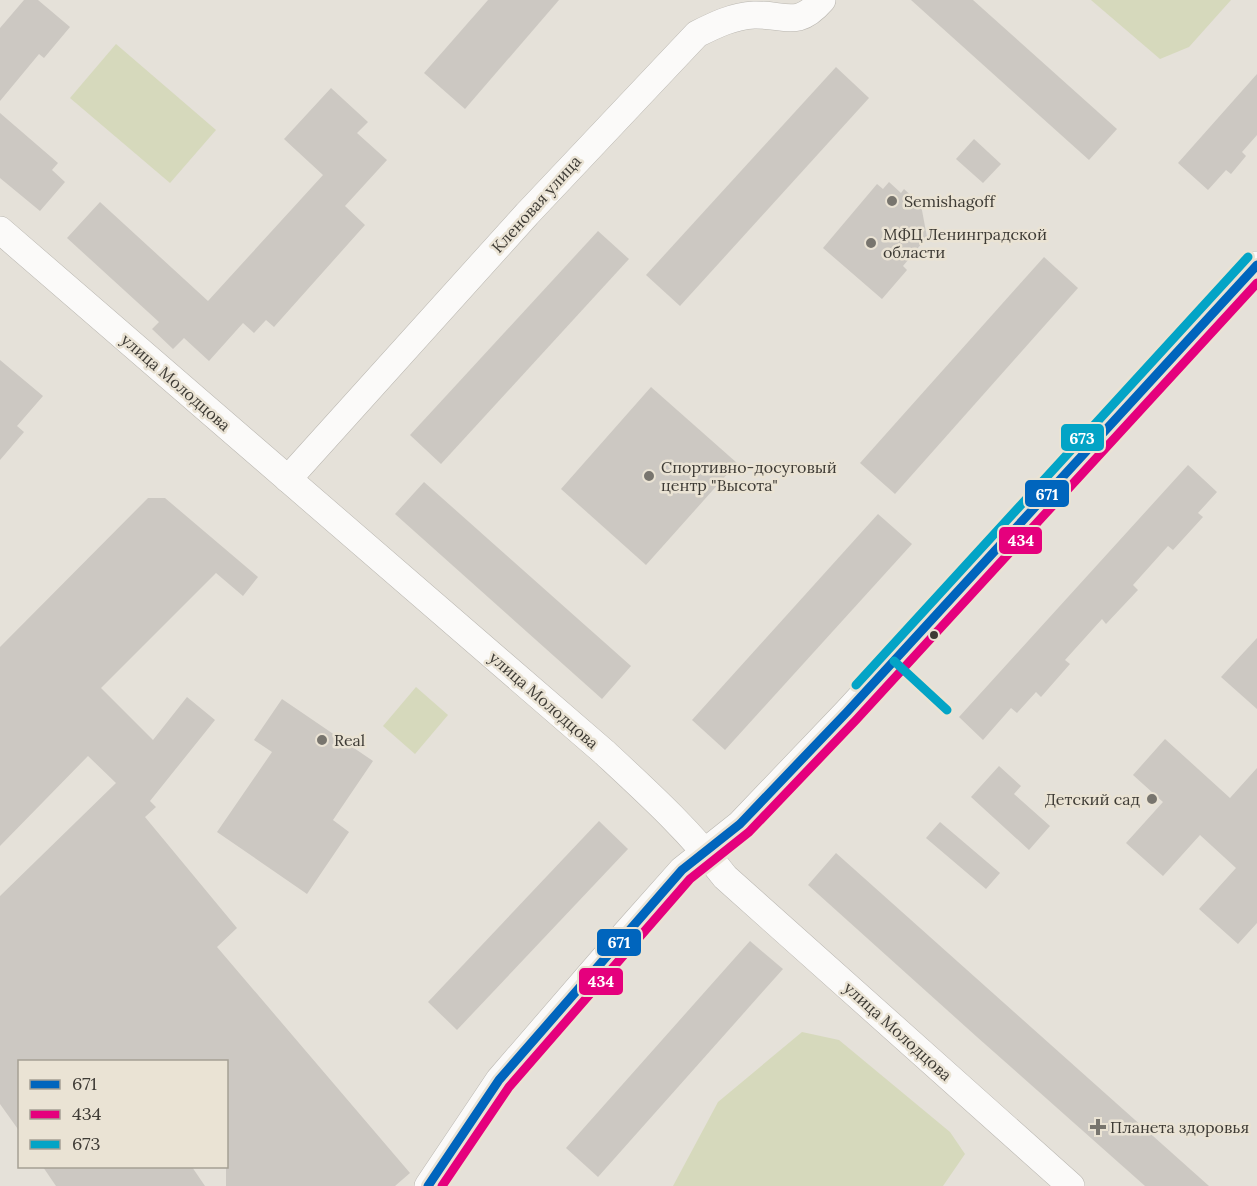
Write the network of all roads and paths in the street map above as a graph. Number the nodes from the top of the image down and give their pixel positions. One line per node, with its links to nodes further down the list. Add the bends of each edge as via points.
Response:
1 (822, 0): 4 (street, Кленовая улица, via 813,11 792,19 754,15 722,21 697,34 534,205)
2 (0, 230): 4 (street, улица Молодцова)
3 (1257, 265): 5 (street, via 847,712 740,824)
4 (288, 478): 5 (street, улица Молодцова, via 604,752)
5 (706, 851): 6 (street, via 682,870 499,1080); 7 (street, улица Молодцова, via 725,877)
6 (428, 1186)
7 (1071, 1186)

